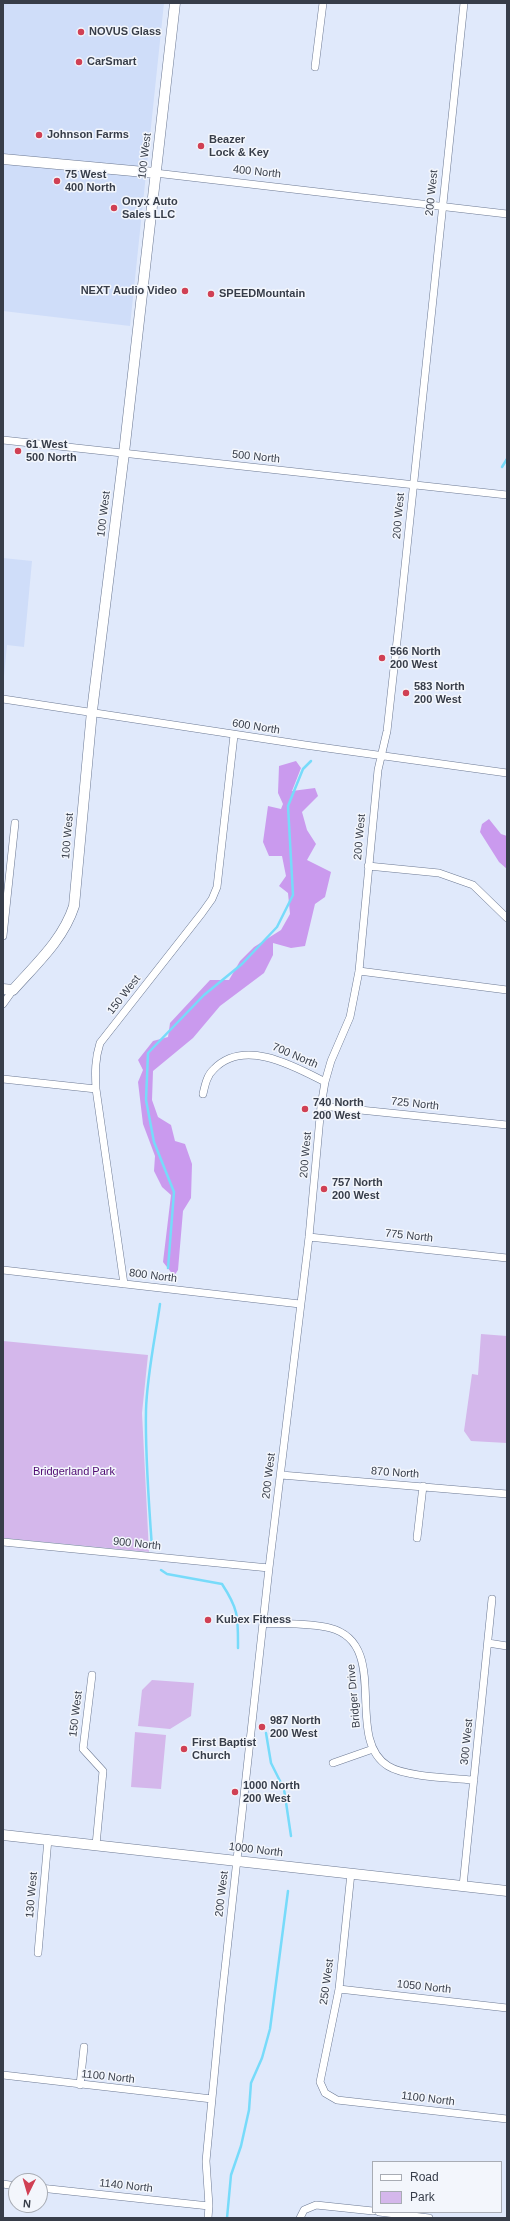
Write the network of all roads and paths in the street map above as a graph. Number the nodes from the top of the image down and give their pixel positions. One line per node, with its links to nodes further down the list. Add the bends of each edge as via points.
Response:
1 (175, 3): 6 (street, 100 West)
2 (323, 3): 4 (street)
3 (464, 3): 7 (street, 200 West)
4 (315, 67)
5 (3, 159): 6 (street, 400 North)
6 (155, 173): 7 (street, 400 North); 10 (street, 100 West)
7 (442, 206): 8 (street, 400 North); 11 (street, 200 West)
8 (507, 214)
9 (3, 440): 10 (street, 500 North)
10 (124, 453): 11 (street, 500 North); 14 (street, 100 West)
11 (413, 485): 12 (street, 500 North); 16 (street, 200 West, via 388,724)
12 (507, 495)
13 (3, 699): 14 (street, 600 North)
14 (92, 711): 15 (street, 600 North); 23 (street, 100 West, via 74,906 68,924 58,939)
15 (234, 735): 16 (street, 600 North); 28 (street, 150 West, via 217,887 205,908 100,1043 94,1069)
16 (380, 756): 17 (street, 600 North); 19 (street, 200 West)
17 (507, 772)
18 (15, 823): 21 (street)
19 (368, 866): 20 (street, via 439,873 473,885); 22 (street, 200 West)
20 (507, 918)
21 (3, 936)
22 (358, 970): 24 (street); 27 (street, 200 West, via 350,1017)
23 (8, 990): 25 (street, 100 West)
24 (507, 990)
25 (3, 1004)
26 (3, 1079): 28 (street)
27 (325, 1082): 29 (street, 700 North, via 261,1055 250,1054 230,1058 214,1068 207,1078); 30 (street, 200 West)
28 (96, 1089): 35 (street, 150 West)
29 (203, 1094)
30 (321, 1106): 31 (street, 725 North); 32 (street, 200 West)
31 (507, 1125)
32 (309, 1237): 33 (street, 775 North); 36 (street, 200 West)
33 (507, 1258)
34 (3, 1270): 35 (street, 800 North)
35 (124, 1284): 36 (street, 800 North)
36 (300, 1304): 37 (street, 200 West)
37 (281, 1475): 38 (street, 870 North); 42 (street, 200 West)
38 (423, 1486): 39 (street, 870 North); 40 (street)
39 (507, 1494)
40 (417, 1538)
41 (3, 1542): 42 (street, 900 North)
42 (269, 1568): 44 (street, 200 West)
43 (492, 1600): 45 (street, 300 West)
44 (263, 1623): 48 (street, Bridger Drive, via 330,1628 349,1637 362,1658 369,1735); 54 (street, 200 West)
45 (488, 1643): 46 (street); 50 (street, 300 West)
46 (507, 1646)
47 (92, 1675): 53 (street, 150 West, via 83,1748 103,1771)
48 (373, 1749): 49 (street); 50 (street, Bridger Drive, via 388,1766 402,1772)
49 (333, 1763)
50 (474, 1780): 56 (street, 300 West)
51 (3, 1834): 52 (street, 1000 North)
52 (48, 1839): 53 (street, 1000 North); 58 (street, 130 West)
53 (96, 1844): 54 (street, 1000 North)
54 (238, 1860): 55 (street, 1000 North); 65 (street, 200 West)
55 (351, 1873): 56 (street, 1000 North); 59 (street, 250 West)
56 (463, 1886): 57 (street, 1000 North)
57 (507, 1891)
58 (38, 1953)
59 (339, 1989): 60 (street, 1050 North); 64 (street, 250 West, via 320,2082)
60 (507, 2008)
61 (84, 2047): 63 (street)
62 (3, 2075): 63 (street, 1100 North)
63 (80, 2085): 65 (street, 1100 North)
64 (325, 2093): 66 (street, 1100 North, via 337,2100)
65 (212, 2099): 68 (street, 200 West, via 206,2161)
66 (507, 2119)
67 (48, 2189): 68 (street, 1140 North)
68 (209, 2206): 71 (street, 200 West)
69 (372, 2211): 72 (street, via 316,2205 304,2210)
70 (387, 2213): 73 (street)
71 (208, 2218)
72 (300, 2218)
73 (429, 2218)

